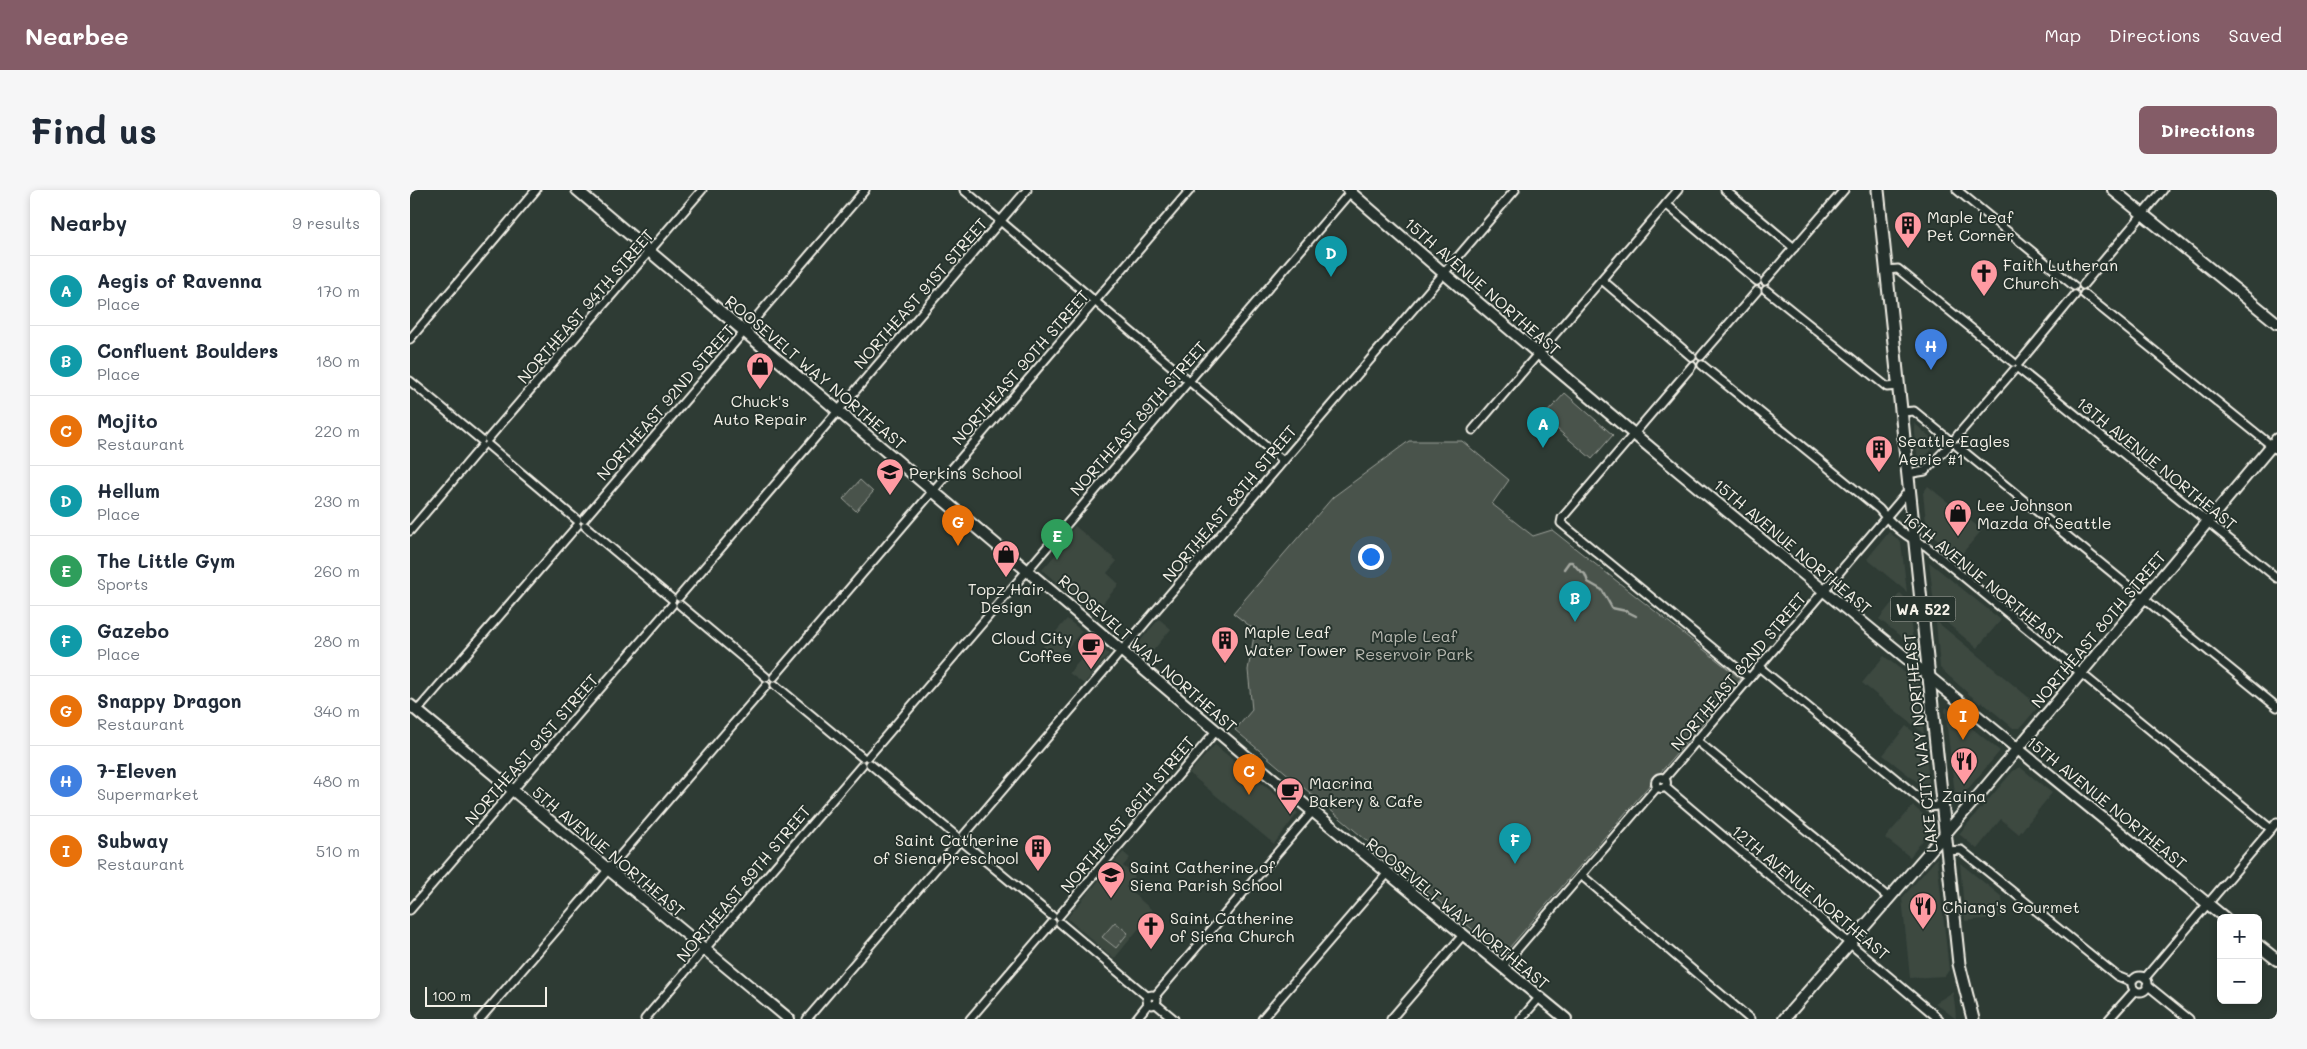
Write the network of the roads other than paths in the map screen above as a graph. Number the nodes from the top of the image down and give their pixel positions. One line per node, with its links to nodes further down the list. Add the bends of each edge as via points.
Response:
1 (536, 190): 36 (street)
2 (577, 190): 21 (main road, ROOSEVELT WAY NORTHEAST)
3 (702, 190): 21 (street, NORTHEAST 94TH STREET)
4 (865, 190): 35 (street, NORTHEAST 92ND STREET)
5 (964, 190): 19 (street)
6 (1027, 190): 19 (street, NORTHEAST 91ST STREET)
7 (1190, 190): 33 (street, NORTHEAST 90TH STREET)
8 (1515, 190): 23 (street, NORTHEAST 88TH STREET)
9 (1678, 190): 17 (street)
10 (1725, 190): 20 (street)
11 (1844, 190): 20 (street)
12 (1878, 190): 22 (main road, LAKE CITY WAY NORTHEAST / WA 522)
13 (1957, 190): 27 (street)
14 (2113, 190): 18 (main road)
15 (2163, 190): 18 (street)
16 (1350, 191): 23 (main road, 15TH AVENUE NORTHEAST); 44 (street, NORTHEAST 89TH STREET)
17 (1666, 204): 24 (street); 25 (street)
18 (2143, 214): 28 (street); 34 (main road)
19 (1000, 221): 33 (street); 46 (street, NORTHEAST 91ST STREET)
20 (1794, 248): 26 (street)
21 (650, 250): 35 (main road, ROOSEVELT WAY NORTHEAST); 52 (street, NORTHEAST 94TH STREET)
22 (1886, 270): 42 (street, 18TH AVENUE NORTHEAST, via 1898,269); 45 (main road, LAKE CITY WAY NORTHEAST / WA 522)
23 (1444, 273): 37 (main road, 15TH AVENUE NORTHEAST); 56 (street, NORTHEAST 88TH STREET)
24 (1602, 280): 37 (street); 39 (street)
25 (1757, 281): 26 (street); 30 (street)
26 (1765, 281): 29 (street, via 1768,285)
27 (2074, 286): 28 (street); 32 (street)
28 (2083, 286): 31 (street)
29 (1766, 290): 30 (street); 45 (street, via 1886,387)
30 (1757, 291): 38 (street)
31 (2084, 294): 32 (street); 53 (street)
32 (2075, 295): 42 (street)
33 (1096, 301): 44 (street); 59 (street, NORTHEAST 90TH STREET)
34 (2277, 323)
35 (745, 332): 46 (main road, ROOSEVELT WAY NORTHEAST); 62 (street, NORTHEAST 92ND STREET)
36 (410, 339)
37 (1538, 354): 48 (street); 49 (main road, 15TH AVENUE NORTHEAST)
38 (1701, 356): 39 (street); 40 (street)
39 (1692, 357): 41 (street)
40 (1702, 365): 41 (street, via 1698,368); 60 (street, 16TH AVENUE NORTHEAST)
41 (1692, 366): 49 (street)
42 (2016, 366): 50 (street); 61 (street, 18TH AVENUE NORTHEAST)
43 (410, 381): 52 (street)
44 (1188, 381): 56 (street); 65 (street, NORTHEAST 89TH STREET)
45 (1899, 386): 47 (main road, LAKE CITY WAY NORTHEAST / WA 522)
46 (838, 411): 59 (main road, ROOSEVELT WAY NORTHEAST); 69 (street, NORTHEAST 91ST STREET)
47 (1902, 412): 51 (street, via 1914,411); 57 (main road, LAKE CITY WAY NORTHEAST / WA 522)
48 (1473, 430)
49 (1634, 434): 67 (main road, 15TH AVENUE NORTHEAST); 74 (street, via 1560,523)
50 (1956, 437): 51 (street); 55 (street, via 1959,441)
51 (1947, 438): 54 (street)
52 (485, 442): 62 (street); 63 (street, NORTHEAST 94TH STREET)
53 (2275, 445): 61 (main road, NORTHEAST 80TH STREET)
54 (1948, 446): 55 (street); 57 (street, via 1925,471)
55 (1957, 446): 68 (street)
56 (1283, 461): 70 (street, NORTHEAST 88TH STREET)
57 (1907, 474): 58 (main road, LAKE CITY WAY NORTHEAST / WA 522)
58 (1910, 489): 60 (street, NORTHEAST 82ND STREET); 64 (main road, LAKE CITY WAY NORTHEAST / WA 522)
59 (932, 491): 65 (main road, ROOSEVELT WAY NORTHEAST); 75 (street, NORTHEAST 90TH STREET)
60 (1886, 518): 64 (street, 16TH AVENUE NORTHEAST); 67 (street, NORTHEAST 82ND STREET)
61 (2208, 521): 66 (street, 18TH AVENUE NORTHEAST); 68 (main road, NORTHEAST 80TH STREET)
62 (581, 523): 69 (street); 77 (street, NORTHEAST 92ND STREET, via 432,694)
63 (410, 531)
64 (1915, 541): 72 (street, 16TH AVENUE NORTHEAST, via 1926,546); 73 (main road, LAKE CITY WAY NORTHEAST / WA 522)
65 (1027, 569): 70 (main road, ROOSEVELT WAY NORTHEAST); 82 (street, NORTHEAST 89TH STREET)
66 (2277, 578)
67 (1823, 591): 71 (street, NORTHEAST 82ND STREET); 73 (main road, 15TH AVENUE NORTHEAST)
68 (2144, 598): 72 (main road, NORTHEAST 80TH STREET); 76 (street)
69 (676, 601): 75 (street); 86 (street, NORTHEAST 91ST STREET)
70 (1122, 650): 79 (main road, ROOSEVELT WAY NORTHEAST); 92 (street, NORTHEAST 88TH STREET)
71 (1759, 667): 74 (street, NORTHEAST 82ND STREET); 87 (street, via 1930,807)
72 (2081, 673): 81 (main road, NORTHEAST 80TH STREET); 90 (street, 16TH AVENUE NORTHEAST)
73 (1930, 677): 81 (main road, 15TH AVENUE NORTHEAST); 87 (main road, LAKE CITY WAY NORTHEAST / WA 522)
74 (1749, 678): 80 (street, NORTHEAST 82ND STREET)
75 (772, 680): 82 (street); 96 (street, via 765,682 766,686)
76 (2277, 707)
77 (414, 708): 78 (main road, NORTHEAST 92ND STREET); 86 (main road, 5TH AVENUE NORTHEAST)
78 (410, 720)
79 (1216, 731): 88 (main road, ROOSEVELT WAY NORTHEAST); 103 (street, NORTHEAST 86TH STREET)
80 (1696, 740): 83 (street, NORTHEAST 82ND STREET); 99 (street)
81 (2018, 749): 91 (main road, NORTHEAST 80TH STREET); 100 (main road, 15TH AVENUE NORTHEAST)
82 (865, 761): 93 (street); 107 (street, NORTHEAST 89TH STREET)
83 (1664, 779): 84 (street, via 1656,780); 85 (street)
84 (1657, 787): 85 (street); 98 (street)
85 (1665, 787): 105 (street, 12TH AVENUE NORTHEAST)
86 (513, 791): 96 (main road, 5TH AVENUE NORTHEAST); 101 (street, NORTHEAST 91ST STREET)
87 (1943, 805): 91 (main road, LAKE CITY WAY NORTHEAST / WA 522)
88 (1312, 812): 97 (main road, ROOSEVELT WAY NORTHEAST); 115 (street)
89 (2277, 822): 90 (street)
90 (2271, 829): 100 (street)
91 (1946, 833): 95 (main road, LAKE CITY WAY NORTHEAST / WA 522); 99 (main road, NORTHEAST 80TH STREET)
92 (964, 835): 93 (street, via 960,834); 94 (street)
93 (956, 840): 94 (street, via 961,846); 119 (street)
94 (965, 844): 103 (street)
95 (1948, 851): 109 (main road, LAKE CITY WAY NORTHEAST / WA 522); 111 (street, via 1961,850 2117,976)
96 (608, 869): 107 (main road, 5TH AVENUE NORTHEAST); 116 (street)
97 (1386, 874): 104 (main road, ROOSEVELT WAY NORTHEAST); 123 (street)
98 (1581, 875): 110 (street); 127 (street)
99 (1889, 898): 105 (main road, NORTHEAST 80TH STREET)
100 (2208, 904): 102 (main road, 15TH AVENUE NORTHEAST); 112 (street)
101 (410, 910)
102 (2220, 914)
103 (1056, 919): 115 (street); 120 (street, NORTHEAST 86TH STREET)
104 (1462, 935): 110 (main road, ROOSEVELT WAY NORTHEAST); 124 (street)
105 (1850, 943): 128 (main road, NORTHEAST 80TH STREET); 129 (street, 12TH AVENUE NORTHEAST)
106 (2262, 948): 108 (main road)
107 (704, 949): 117 (street, NORTHEAST 89TH STREET); 118 (main road, 5TH AVENUE NORTHEAST)
108 (2277, 960)
109 (1959, 964): 130 (main road, LAKE CITY WAY NORTHEAST / WA 522, via 1959,985); 131 (main road, LAKE CITY WAY NORTHEAST / WA 522)
110 (1502, 967): 114 (main road, ROOSEVELT WAY NORTHEAST)
111 (2132, 982): 112 (street, via 2137,977); 113 (street)
112 (2146, 982): 113 (street, via 2143,991); 133 (street)
113 (2135, 990): 132 (street)
114 (1539, 998): 125 (street); 126 (main road, ROOSEVELT WAY NORTHEAST)
115 (1152, 1000): 121 (street); 122 (street)
116 (480, 1019)
117 (645, 1019)
118 (789, 1019)
119 (807, 1019)
120 (970, 1019)
121 (1136, 1019)
122 (1174, 1019)
123 (1262, 1019)
124 (1391, 1019)
125 (1521, 1019)
126 (1566, 1019)
127 (1750, 1019)
128 (1784, 1019)
129 (1939, 1019)
130 (1966, 1019)
131 (1973, 1019)
132 (2109, 1019)
133 (2189, 1019)

